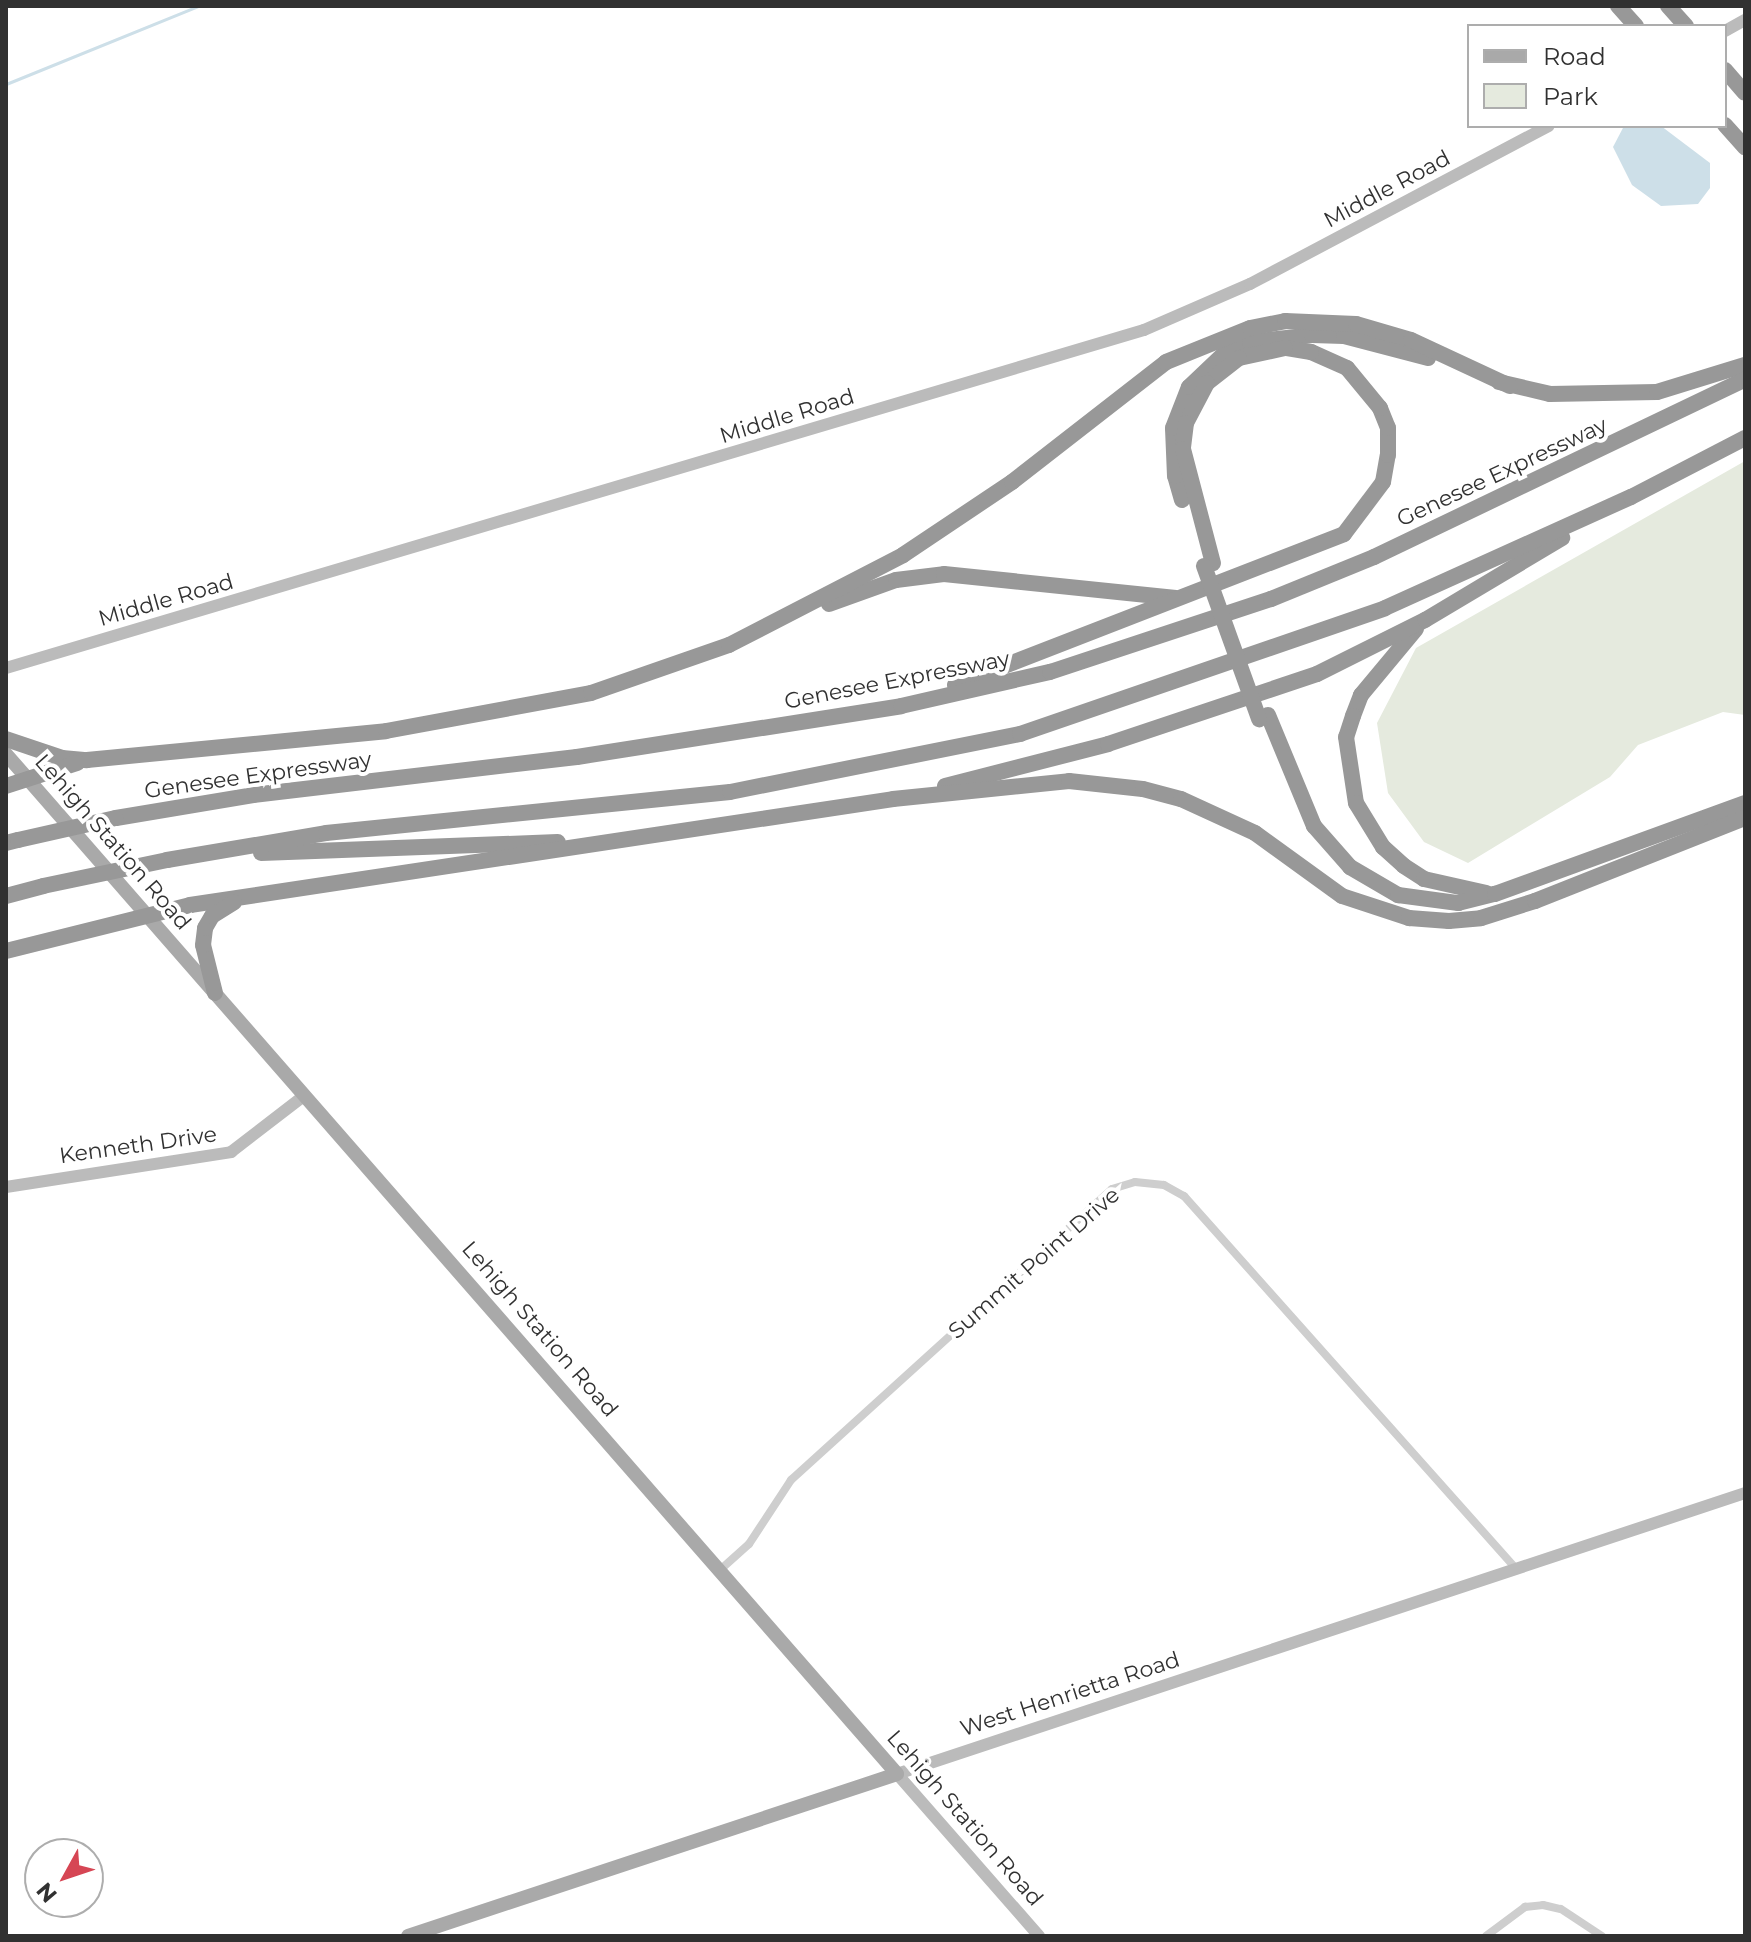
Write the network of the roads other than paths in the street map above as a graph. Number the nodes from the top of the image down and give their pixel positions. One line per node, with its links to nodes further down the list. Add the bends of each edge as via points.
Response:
1 (1618, 6): 4 (highway)
2 (1668, 6): 5 (highway)
3 (1745, 20): 6 (street)
4 (1634, 24)
5 (1684, 24)
6 (1727, 30)
7 (1727, 72): 8 (highway)
8 (1745, 93)
9 (1727, 127): 11 (highway)
10 (1545, 128): 21 (street, Middle Road, via 1250,284 1144,330)
11 (1745, 147)
12 (1745, 365): 14 (highway, via 1657,392 1586,396)
13 (1745, 379): 22 (highway, Genesee Expressway, via 1460,517 1271,599 1050,672)
14 (1510, 386): 17 (highway, via 1405,350 1344,336 1275,337 1225,353 1189,387 1173,428 1175,476); 20 (highway, via 1411,340 1356,324 1285,321 1209,340 1166,362 1012,482 903,555)
15 (1745, 438): 16 (highway)
16 (1631, 497): 19 (highway); 34 (highway, via 1385,608 1020,734 730,792 326,833)
17 (1209, 565): 18 (highway, via 1183,449 1186,423 1207,383 1239,358 1285,348 1311,352 1347,368 1369,389 1388,428 1383,482 1366,510 1344,534 1314,550); 23 (highway, bridge)
18 (1181, 598): 20 (highway, via 944,574 896,580); 22 (highway)
19 (1425, 620): 29 (highway, via 1317,674 1108,744); 35 (highway, via 1391,655 1353,716 1346,737 1356,803 1383,847 1404,866 1424,879)
20 (780, 621): 26 (highway, via 591,693 469,720)
21 (6, 668)
22 (901, 706): 33 (highway, Genesee Expressway, bridge, via 577,757 253,795)
23 (1263, 717): 35 (highway, via 1314,826 1350,867 1398,895 1458,903); 38 (highway, via 1305,832 1345,876 1394,905 1420,911 1448,915)
24 (6, 739): 26 (highway, via 62,758)
25 (6, 754): 27 (main road, Lehigh Station Road)
26 (87, 760): 27 (highway)
27 (28, 778): 28 (highway); 39 (main road, Lehigh Station Road)
28 (6, 786)
29 (893, 799): 32 (highway); 38 (highway, via 1069,781 1143,789 1181,799 1255,833 1342,896 1376,909 1449,921)
30 (1745, 803): 35 (highway)
31 (1745, 818): 38 (highway)
32 (633, 840): 34 (highway); 37 (highway)
33 (12, 842)
34 (208, 855): 36 (highway, bridge)
35 (1495, 894)
36 (6, 896)
37 (241, 897): 39 (highway); 41 (highway, via 212,916 205,928 203,945)
38 (1513, 908)
39 (147, 916): 40 (highway); 41 (main road, Lehigh Station Road)
40 (6, 951)
41 (215, 993): 42 (main road, Lehigh Station Road)
42 (305, 1095): 43 (street, Kenneth Drive, via 231,1152); 46 (main road, Lehigh Station Road)
43 (6, 1187)
44 (1745, 1493): 45 (street, West Henrietta Road)
45 (1516, 1568): 46 (street, Summit Point Drive, via 1184,1196 1164,1185 1135,1182 1112,1189 791,1480 749,1544); 47 (street, West Henrietta Road)
46 (720, 1570): 47 (main road, Lehigh Station Road)
47 (897, 1774): 48 (main road, West Henrietta Road); 49 (street, Lehigh Station Road)
48 (408, 1936)
49 (1039, 1936)
50 (1486, 1936): 51 (street, via 1525,1907 1543,1905 1561,1909)
51 (1602, 1936)

